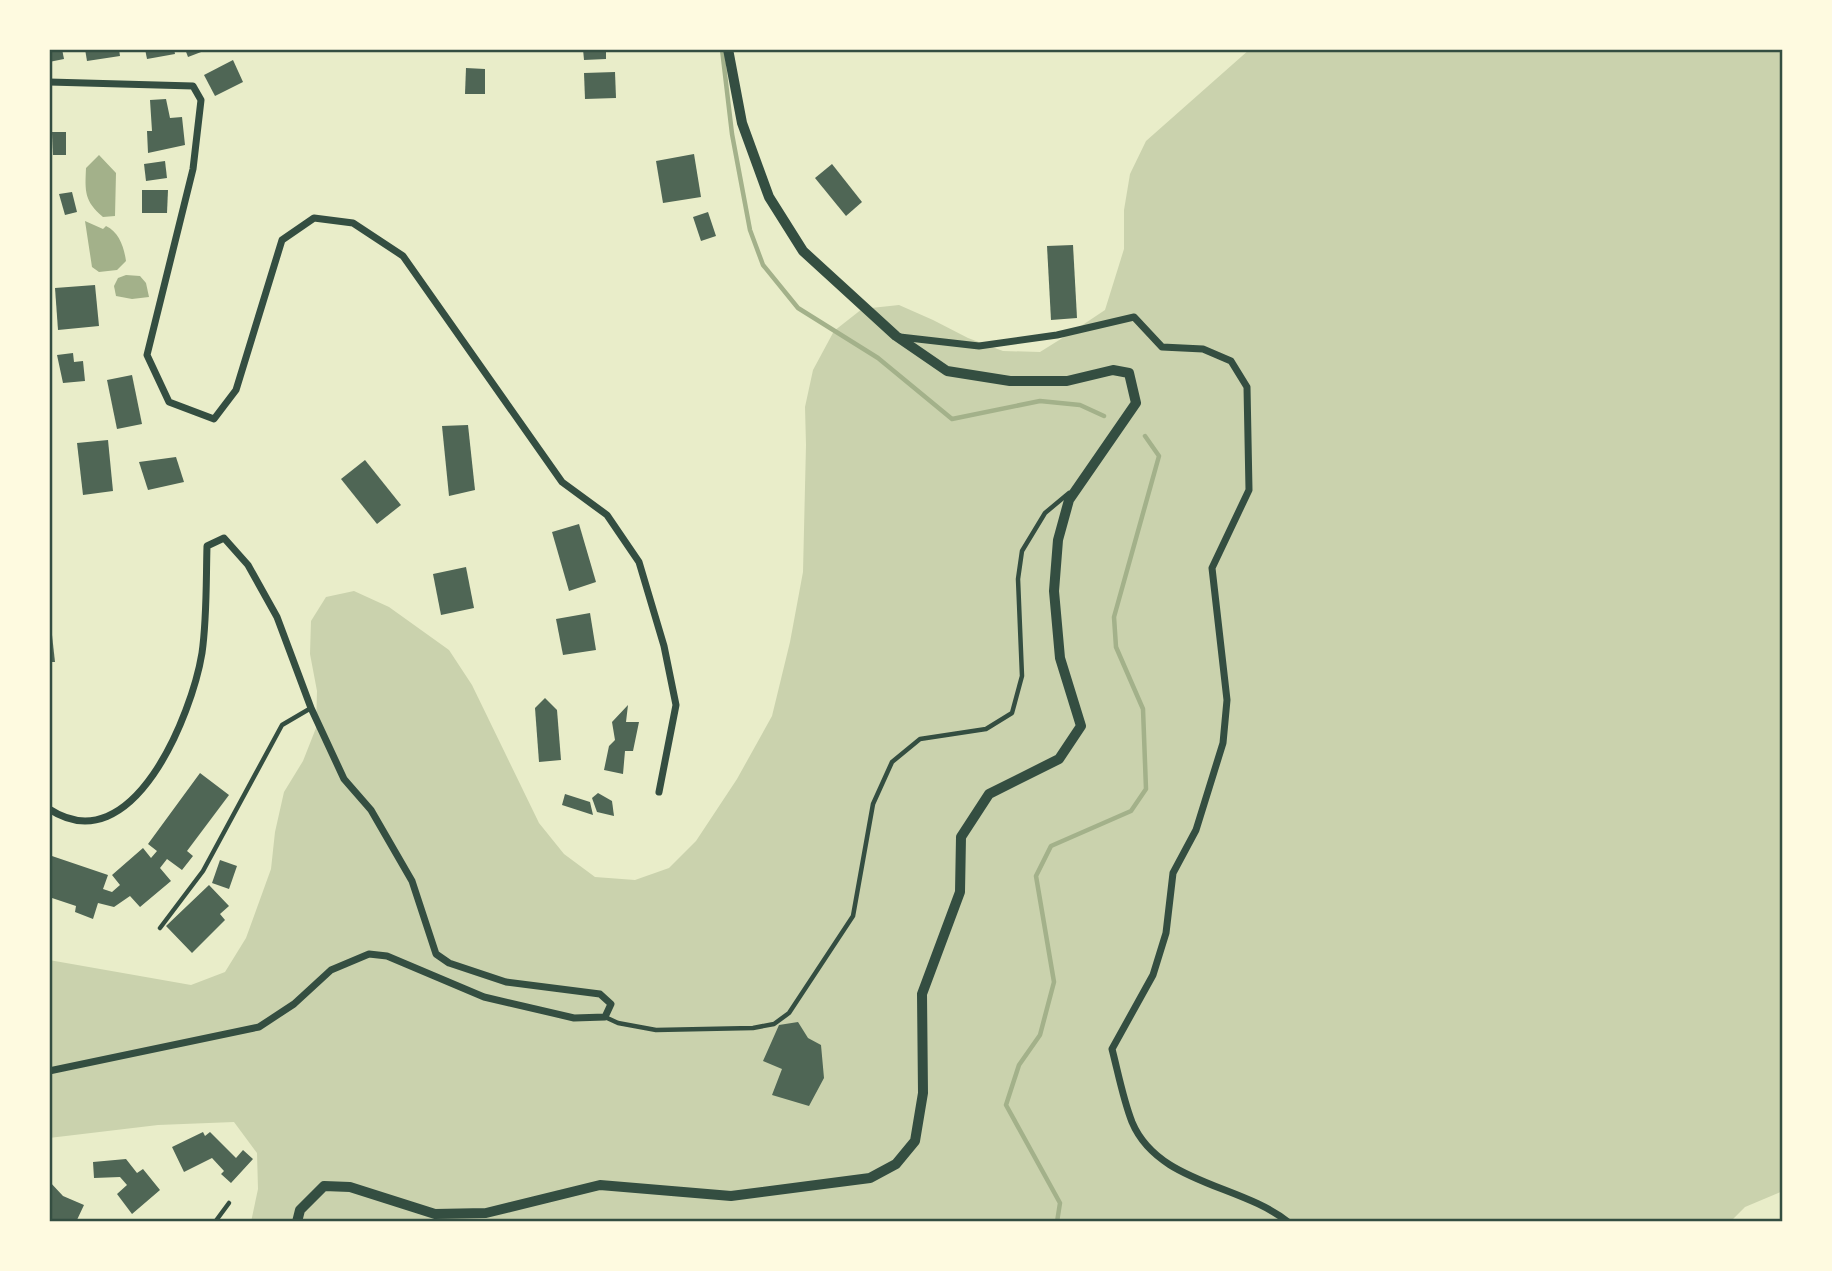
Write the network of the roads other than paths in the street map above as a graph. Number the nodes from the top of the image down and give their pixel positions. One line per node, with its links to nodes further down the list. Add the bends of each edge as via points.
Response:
1 (728, 49): 3 (street, via 742,123 769,197 803,251)
2 (49, 82): 6 (street, via 193,86 201,100 193,169 148,355 169,402 214,419 236,390 282,240 314,218 353,223 403,256 562,482 607,515 639,562 676,705)
3 (896, 337): 4 (street, via 947,371 1010,382 1067,381 1113,370 1129,373 1136,403); 14 (street, via 979,346 1057,335 1134,317 1162,347 1203,349 1231,361 1247,387 1249,490 1212,568 1227,700 1223,743 1196,830 1173,873 1166,933 1153,975 1112,1049 1133,1123 1150,1148 1184,1173 1240,1195)
4 (1083, 481): 9 (lane, via 1045,513 1022,551 1018,579 1022,676 1012,713 986,729 920,739 892,762 873,804 853,916 789,1013 774,1024 754,1028 656,1030); 13 (street, via 1069,500 1058,540 1054,591 1060,658 1081,726 1059,759 989,793 961,837 960,892 922,994 923,1093 915,1141 897,1164 870,1178 732,1196 600,1185 486,1213 435,1214 350,1187 324,1186 300,1210)
5 (311, 708): 7 (street, via 277,617 248,565 224,538 207,546 202,652 191,695 169,749 141,793 110,816 94,821 61,817); 8 (lane, via 282,725 203,871); 9 (street, via 344,779 371,810 412,881 436,954 449,963 506,982 600,993 611,1004)
6 (659, 792)
7 (49, 809)
8 (160, 928)
9 (605, 1017): 10 (street, via 574,1018 484,997 387,956 369,954 331,970 295,1004 259,1027)
10 (49, 1071)
11 (229, 1203): 12 (lane)
12 (215, 1222)
13 (297, 1222)
14 (1288, 1222)

